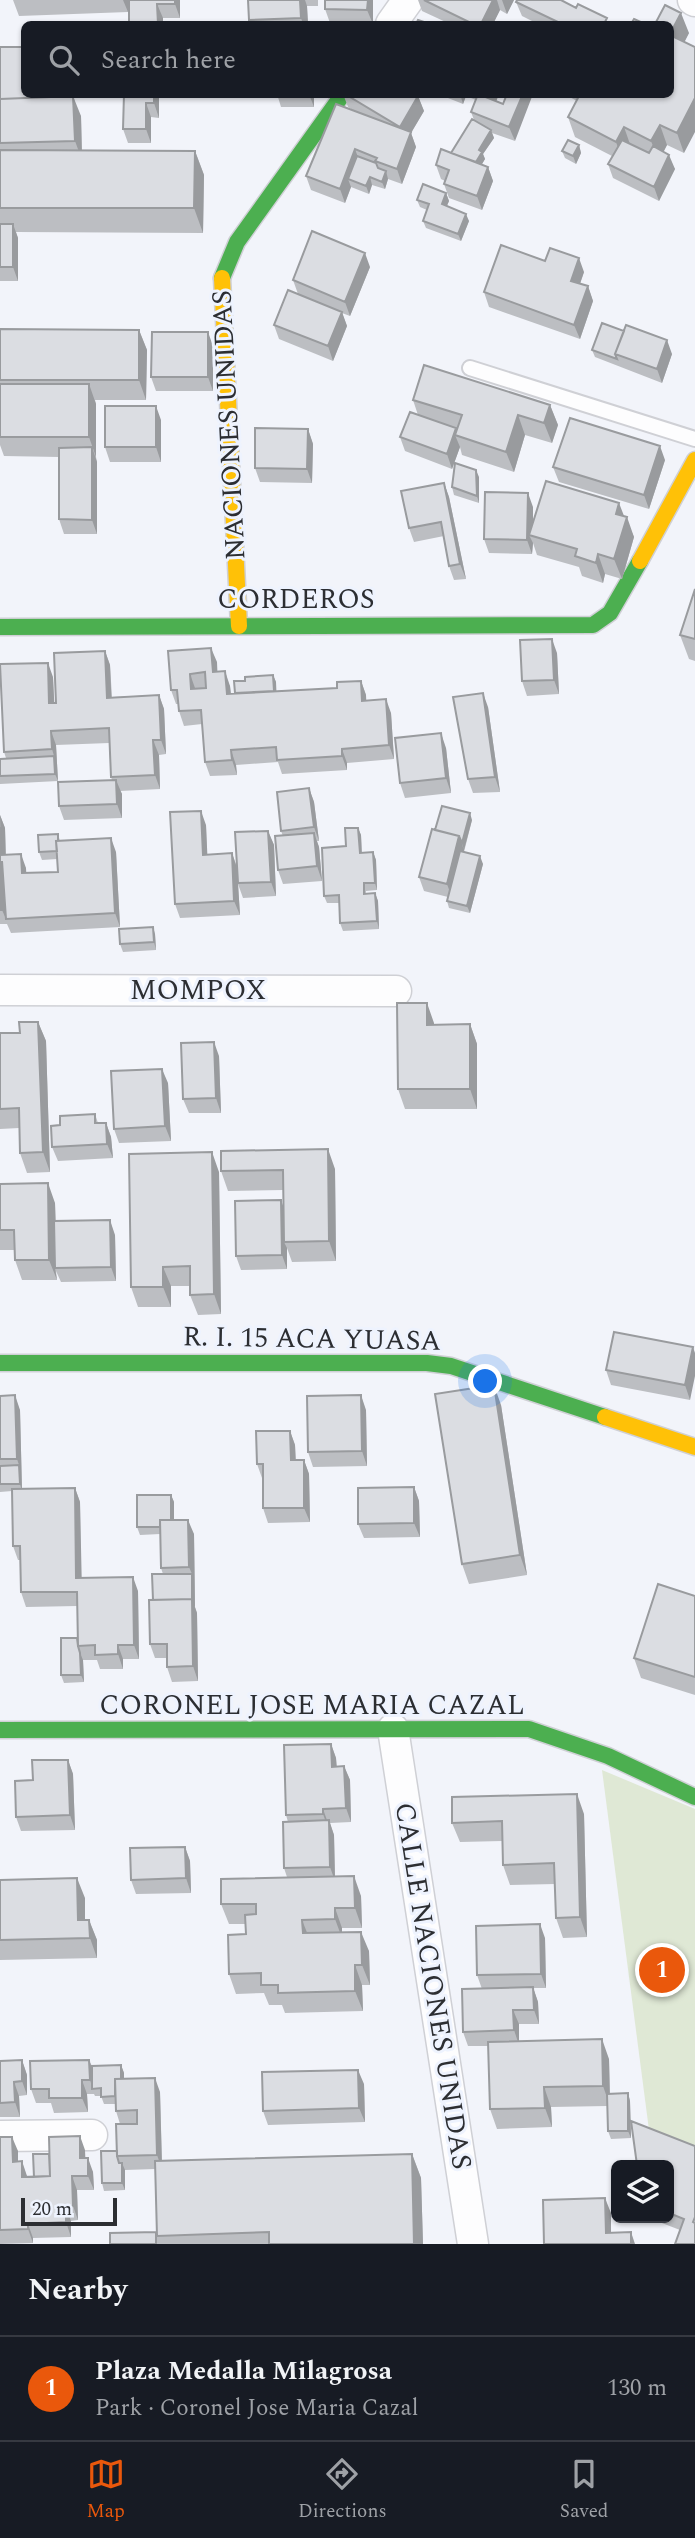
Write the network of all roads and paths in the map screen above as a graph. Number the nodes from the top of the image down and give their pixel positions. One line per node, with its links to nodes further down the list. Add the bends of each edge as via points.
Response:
1 (408, 0): 2 (street)
2 (393, 21)
3 (340, 98): 7 (street, NACIONES UNIDAS, via 237,242 222,274)
4 (470, 368): 5 (lane)
5 (695, 439)
6 (695, 460): 7 (street, CORDEROS, via 622,595 610,613 593,625)
7 (239, 626): 8 (street, CORDEROS)
8 (0, 627)
9 (0, 990): 10 (street, MOMPOX)
10 (396, 991)
11 (0, 1363): 12 (street, R. I. 15 ACA YUASA, via 427,1363 451,1366)
12 (695, 1447)
13 (393, 1729): 14 (street, CORONEL JOSE MARIA CAZAL); 15 (street, CORONEL JOSE MARIA CAZAL, via 529,1729 608,1756); 18 (street, CALLE NACIONES UNIDAS)
14 (0, 1730)
15 (695, 1797)
16 (92, 2135): 17 (street)
17 (0, 2136)
18 (473, 2244)

